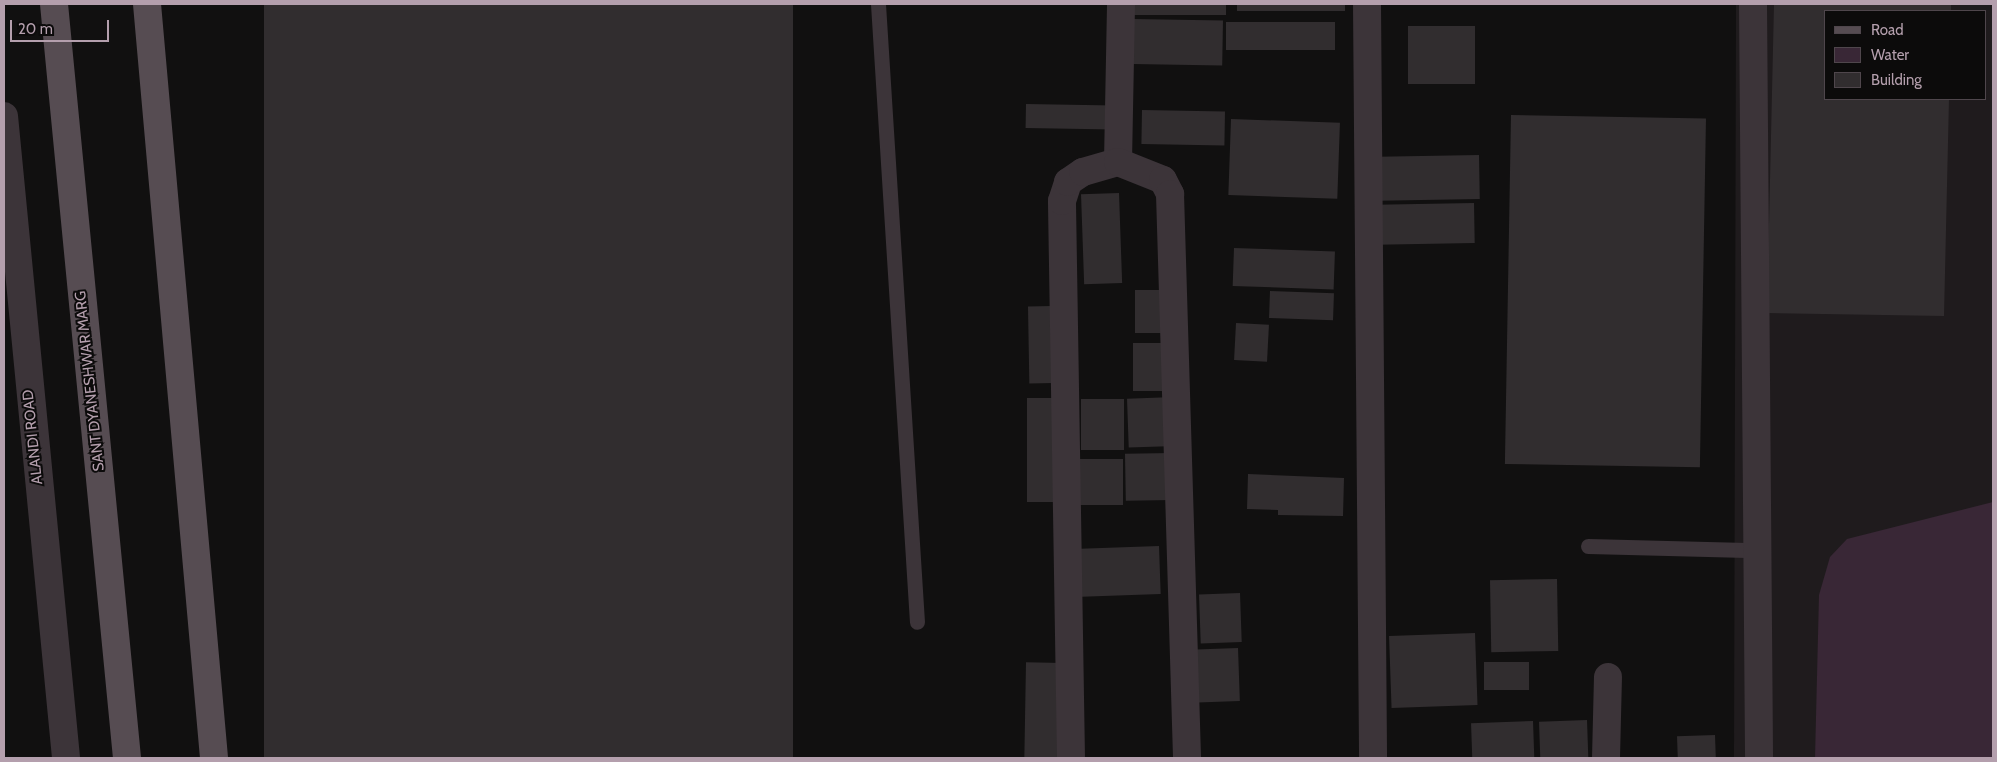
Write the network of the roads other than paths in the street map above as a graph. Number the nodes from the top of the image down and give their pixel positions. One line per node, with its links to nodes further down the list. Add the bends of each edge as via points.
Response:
1 (54, 4): 14 (main road, SANT DYANESHWAR MARG)
2 (147, 4): 15 (main road)
3 (878, 4): 11 (lane)
4 (1121, 4): 8 (street)
5 (1367, 4): 18 (street)
6 (1754, 4): 10 (street)
7 (4, 116): 13 (street, ALANDI ROAD)
8 (1118, 162): 16 (street, via 1075,177 1068,182 1062,201); 17 (street, via 1163,180 1170,194)
9 (1588, 546): 10 (lane)
10 (1757, 550): 20 (street)
11 (917, 622)
12 (1608, 677): 19 (street)
13 (66, 758)
14 (127, 758)
15 (214, 758)
16 (1071, 758)
17 (1187, 758)
18 (1373, 758)
19 (1606, 758)
20 (1759, 758)

